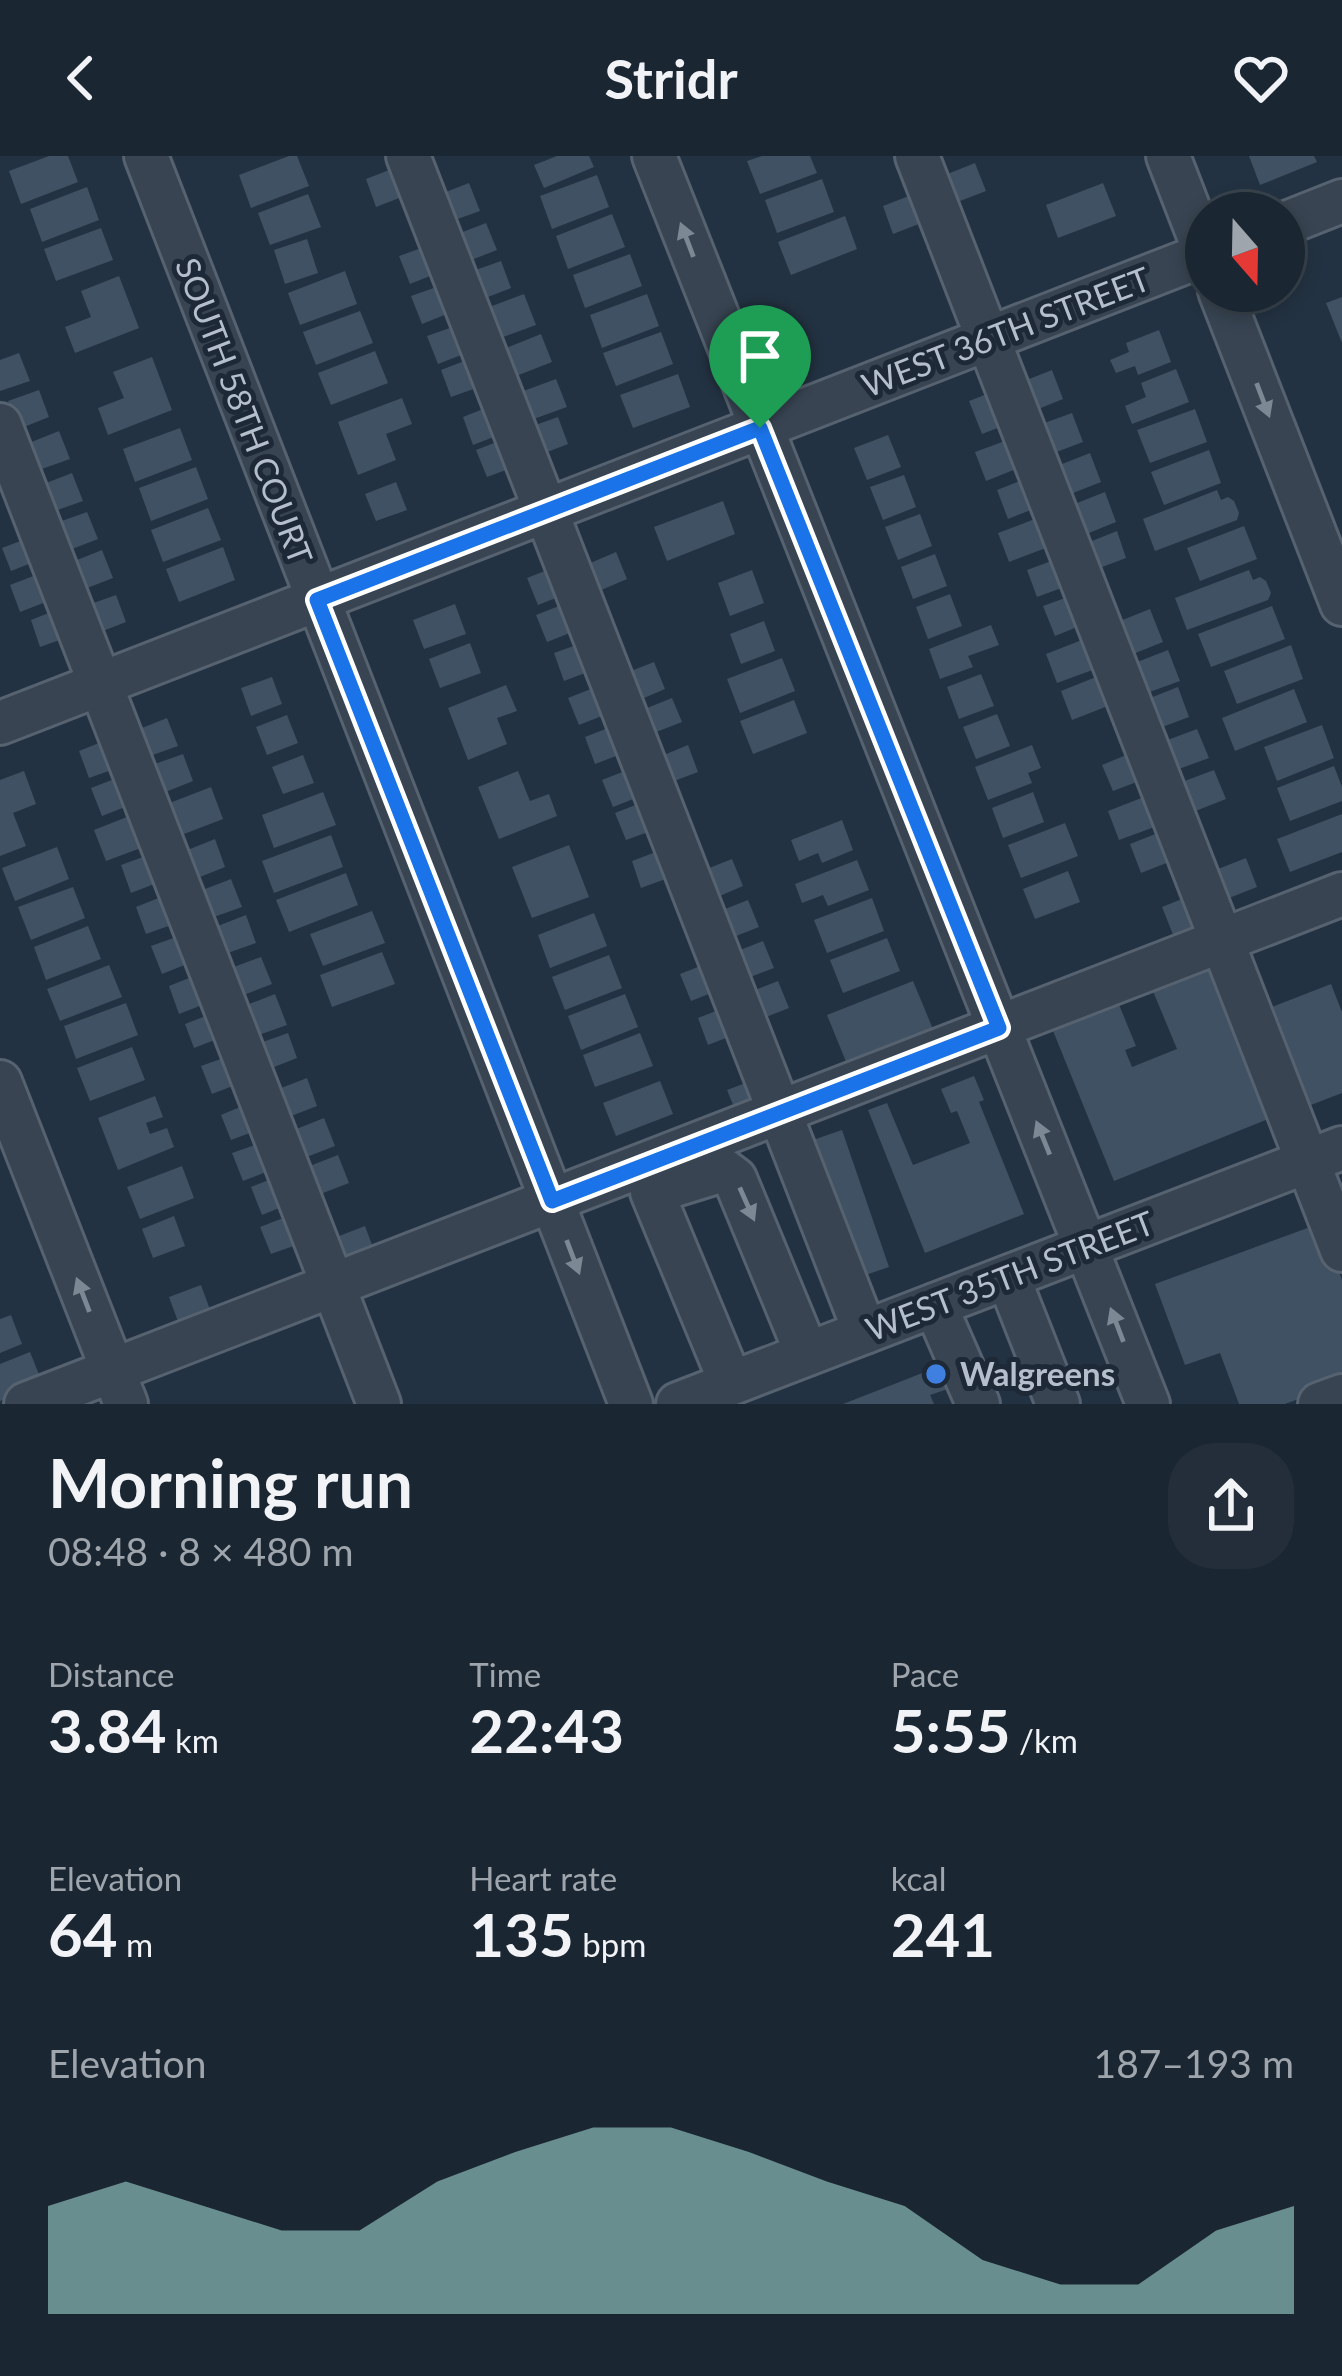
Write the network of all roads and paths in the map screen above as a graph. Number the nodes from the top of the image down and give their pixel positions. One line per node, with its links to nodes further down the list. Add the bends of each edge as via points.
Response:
1 (146, 156): 15 (street, SOUTH 58TH COURT)
2 (408, 156): 14 (street)
3 (654, 156): 13 (street, one-way to 3)
4 (917, 156): 11 (street)
5 (1168, 156): 6 (street)
6 (1185, 200)
7 (1342, 201): 8 (street)
8 (1305, 216)
9 (1185, 262): 11 (street, WEST 36TH STREET)
10 (1228, 312): 16 (street, one-way to 16)
11 (988, 339): 13 (street, WEST 36TH STREET); 20 (street)
12 (0, 425): 17 (street)
13 (760, 428): 14 (street, WEST 36TH STREET); 21 (street)
14 (546, 511): 15 (street, WEST 36TH STREET); 23 (street)
15 (317, 600): 17 (street, WEST 36TH STREET); 25 (street, SOUTH 58TH COURT)
16 (1342, 604)
17 (100, 684): 18 (street, WEST 36TH STREET); 29 (street)
18 (0, 723)
19 (1342, 894): 20 (street)
20 (1222, 940): 21 (street); 24 (street)
21 (999, 1028): 23 (street); 26 (street, one-way to 21)
22 (0, 1082): 34 (street, one-way to 22)
23 (779, 1112): 25 (street); 31 (street)
24 (1325, 1154): 26 (street, WEST 35TH STREET); 27 (street)
25 (552, 1201): 29 (street); 38 (street, SOUTH 58TH COURT, one-way to 38)
26 (1086, 1246): 28 (street, WEST 35TH STREET); 42 (street, one-way to 26)
27 (1342, 1250)
28 (1008, 1276): 30 (street, WEST 35TH STREET); 41 (street)
29 (333, 1285): 34 (street); 37 (street)
30 (935, 1305): 31 (street, WEST 35TH STREET); 40 (street)
31 (866, 1332): 32 (street, WEST 35TH STREET)
32 (807, 1354): 33 (street, WEST 35TH STREET); 33 (street, one-way to 32, via 652,1192 723,1170 735,1179)
33 (731, 1383): 39 (street, WEST 35TH STREET)
34 (119, 1387): 36 (street)
35 (1342, 1396): 43 (street)
36 (26, 1404)
37 (379, 1404)
38 (631, 1404)
39 (678, 1404)
40 (978, 1404)
41 (1058, 1404)
42 (1148, 1404)
43 (1320, 1404)

